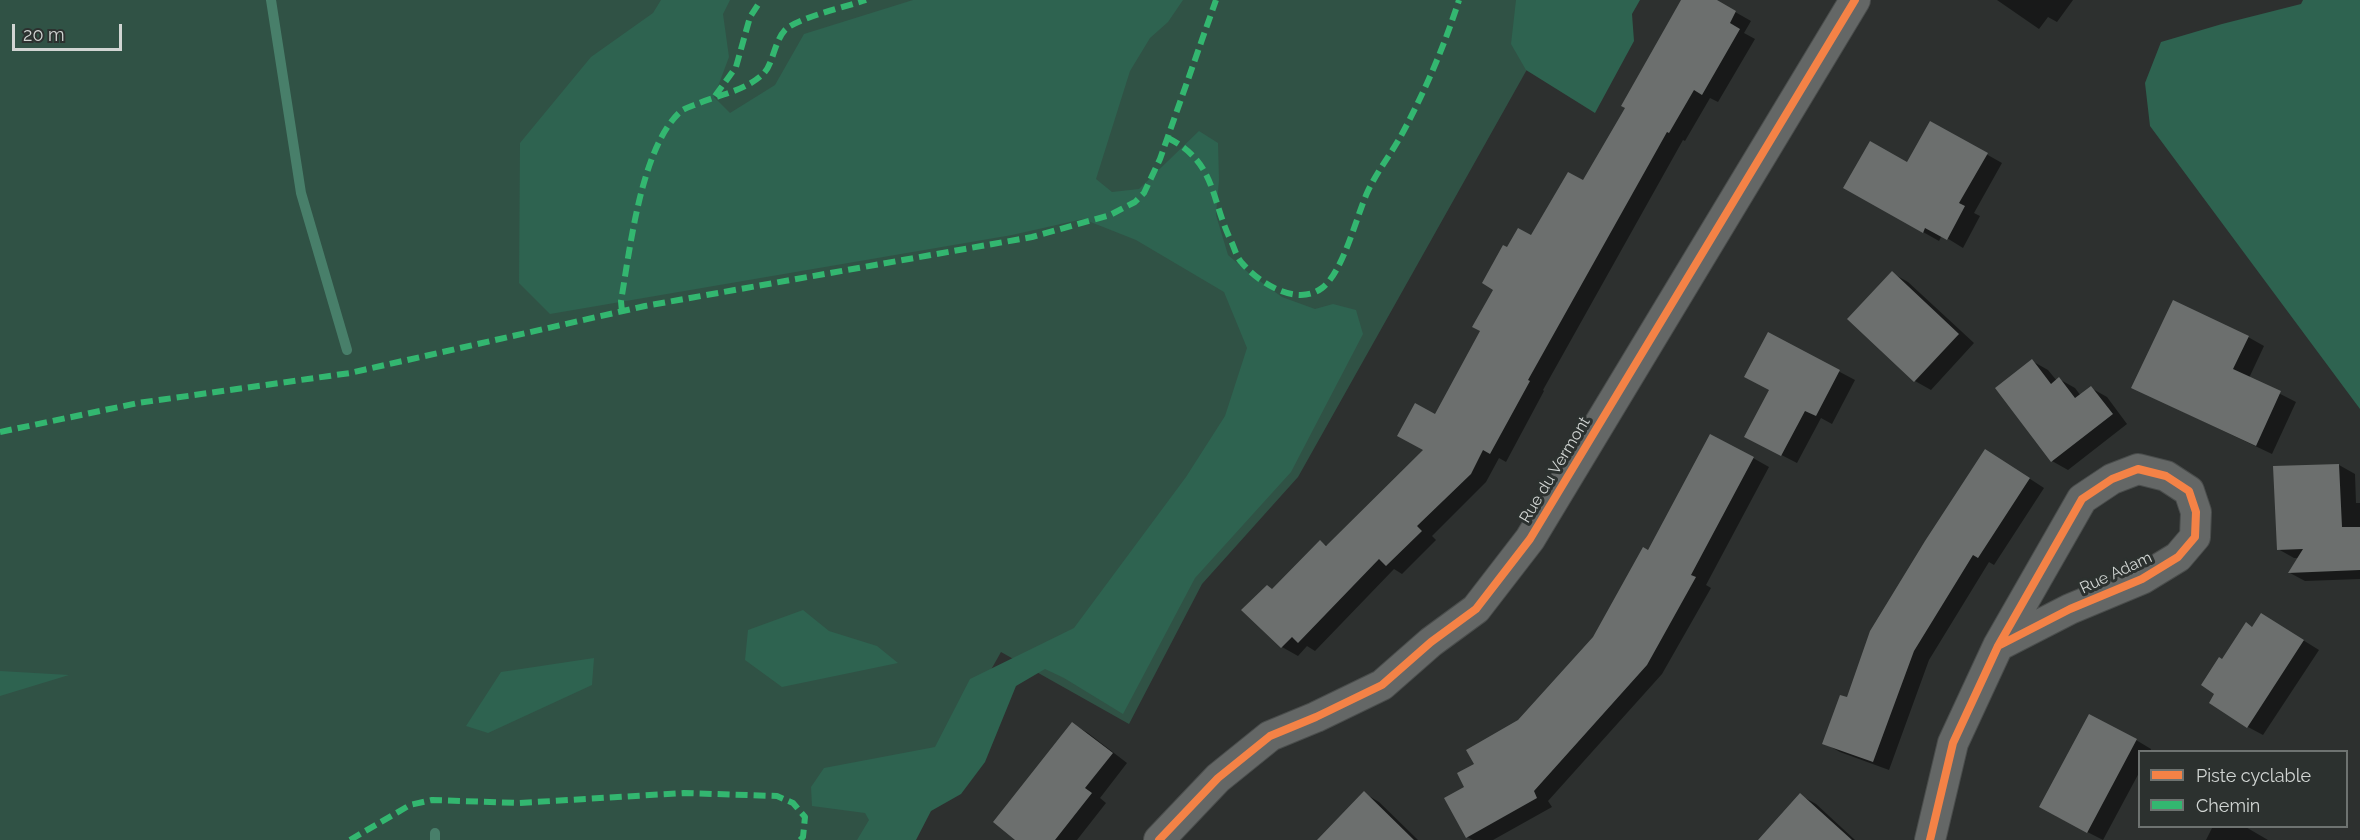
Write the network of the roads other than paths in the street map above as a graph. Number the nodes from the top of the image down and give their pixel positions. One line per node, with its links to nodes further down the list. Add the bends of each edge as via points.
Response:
1 (1855, 0): 3 (street, Rue du Vermont, via 1530,539 1476,609 1382,685 1270,736 1218,778)
2 (1998, 646): 2 (street, Rue Adam, via 2082,500 2112,479 2138,469 2166,476 2189,491 2196,512 2194,537 2178,557 2142,579 2070,609); 4 (street, Rue Adam, via 1953,743)
3 (1159, 840)
4 (1930, 840)

